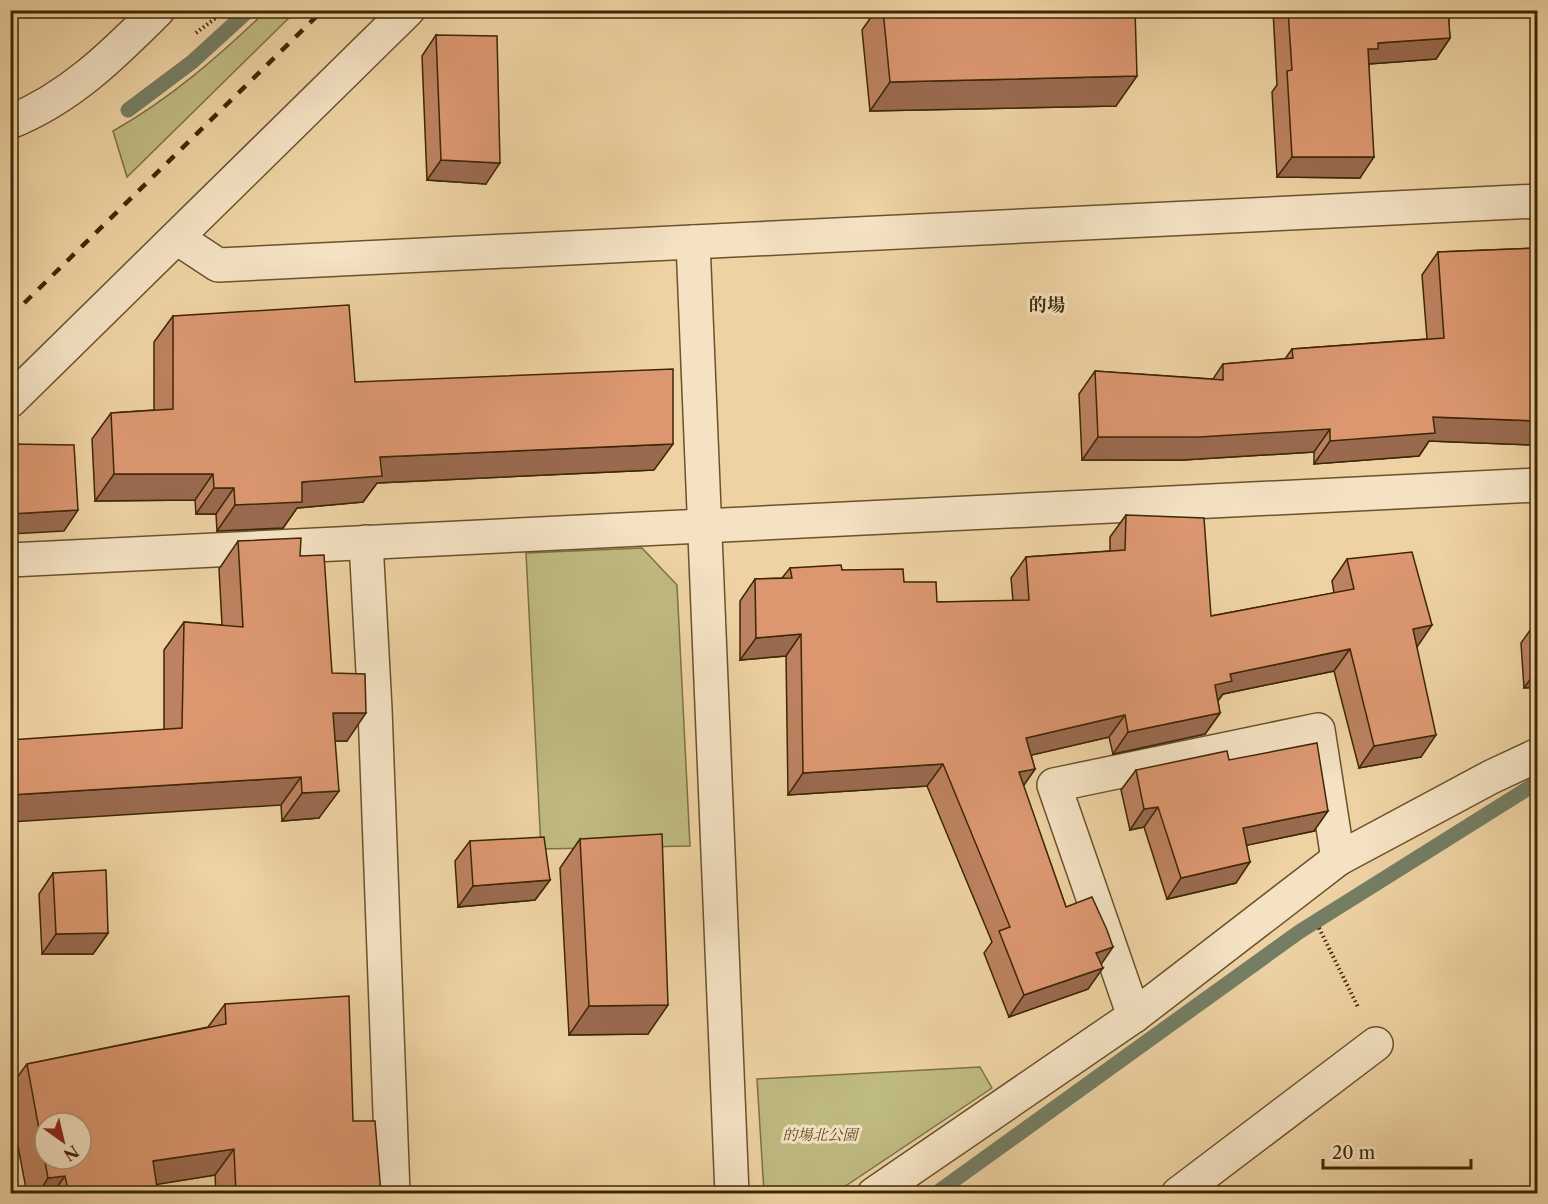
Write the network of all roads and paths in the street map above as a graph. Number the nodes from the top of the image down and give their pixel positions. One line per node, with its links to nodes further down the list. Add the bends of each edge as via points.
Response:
1 (158, 10): 3 (street, via 105,63 60,97)
2 (408, 10): 5 (street)
3 (10, 122)
4 (1538, 201): 6 (street)
5 (177, 238): 6 (street, via 218,265); 7 (street)
6 (693, 242): 9 (street)
7 (10, 401)
8 (1538, 485): 9 (street)
9 (705, 526): 10 (street); 18 (street)
10 (366, 542): 11 (street); 17 (street)
11 (10, 560)
12 (1538, 755): 13 (street)
13 (1338, 859): 14 (street); 15 (street, via 1318,730 1054,785)
14 (1299, 886): 15 (street); 16 (path)
15 (1134, 1016): 19 (street)
16 (1376, 1044): 20 (street)
17 (393, 1194)
18 (732, 1194)
19 (874, 1194)
20 (1178, 1194)

